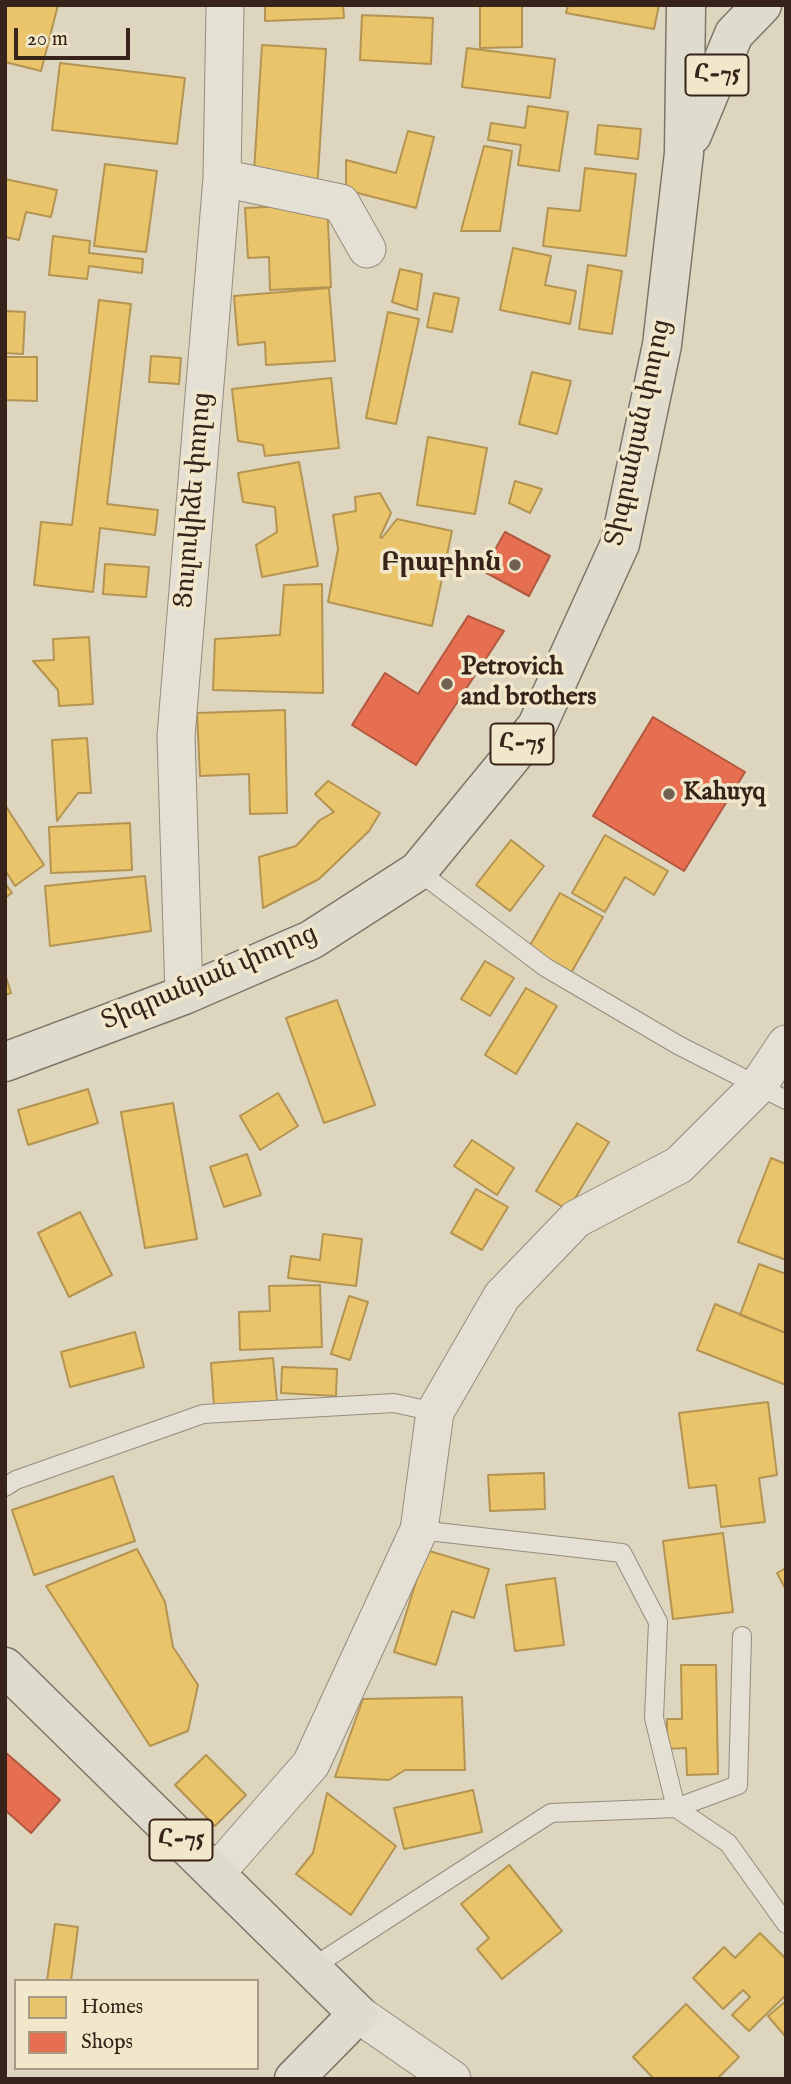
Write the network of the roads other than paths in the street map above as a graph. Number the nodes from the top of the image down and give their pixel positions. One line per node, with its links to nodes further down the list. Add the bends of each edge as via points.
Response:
1 (226, 5): 5 (street, Ցուլուկիձե փողոց)
2 (686, 5): 4 (highway, Տիգրանյան փողոց / Հ-75)
3 (762, 5): 4 (highway, Տիգրանյան փողոց / Հ-75, via 734,34)
4 (684, 153): 7 (highway, Տիգրանյան փողոց / Հ-75, via 662,345 620,544 537,726)
5 (222, 178): 6 (street, via 341,203); 8 (street, Ցուլուկիձե փողոց, via 176,736)
6 (368, 248)
7 (418, 871): 8 (highway, Տիգրանյան փողոց / Հ-75, via 311,940); 11 (lane, via 545,967 678,1045)
8 (184, 995): 10 (highway, Տիգրանյան փողոց / Հ-75)
9 (786, 1044): 11 (street)
10 (5, 1062)
11 (772, 1093): 12 (street, via 679,1165 576,1219 502,1296)
12 (435, 1412): 13 (lane, via 394,1403 203,1414 16,1480); 14 (street)
13 (5, 1488)
14 (419, 1530): 17 (lane, via 622,1553 658,1622 654,1718); 18 (street, via 311,1764)
15 (743, 1636): 17 (lane, via 738,1785)
16 (5, 1667): 18 (highway, Հ-75)
17 (676, 1808): 19 (lane, via 728,1843); 20 (lane, via 551,1813)
18 (215, 1874): 20 (highway, Հ-75)
19 (786, 1924)
20 (313, 1967): 21 (highway, Հ-75)
21 (358, 2014): 22 (highway); 23 (street)
22 (294, 2079)
23 (452, 2079)

